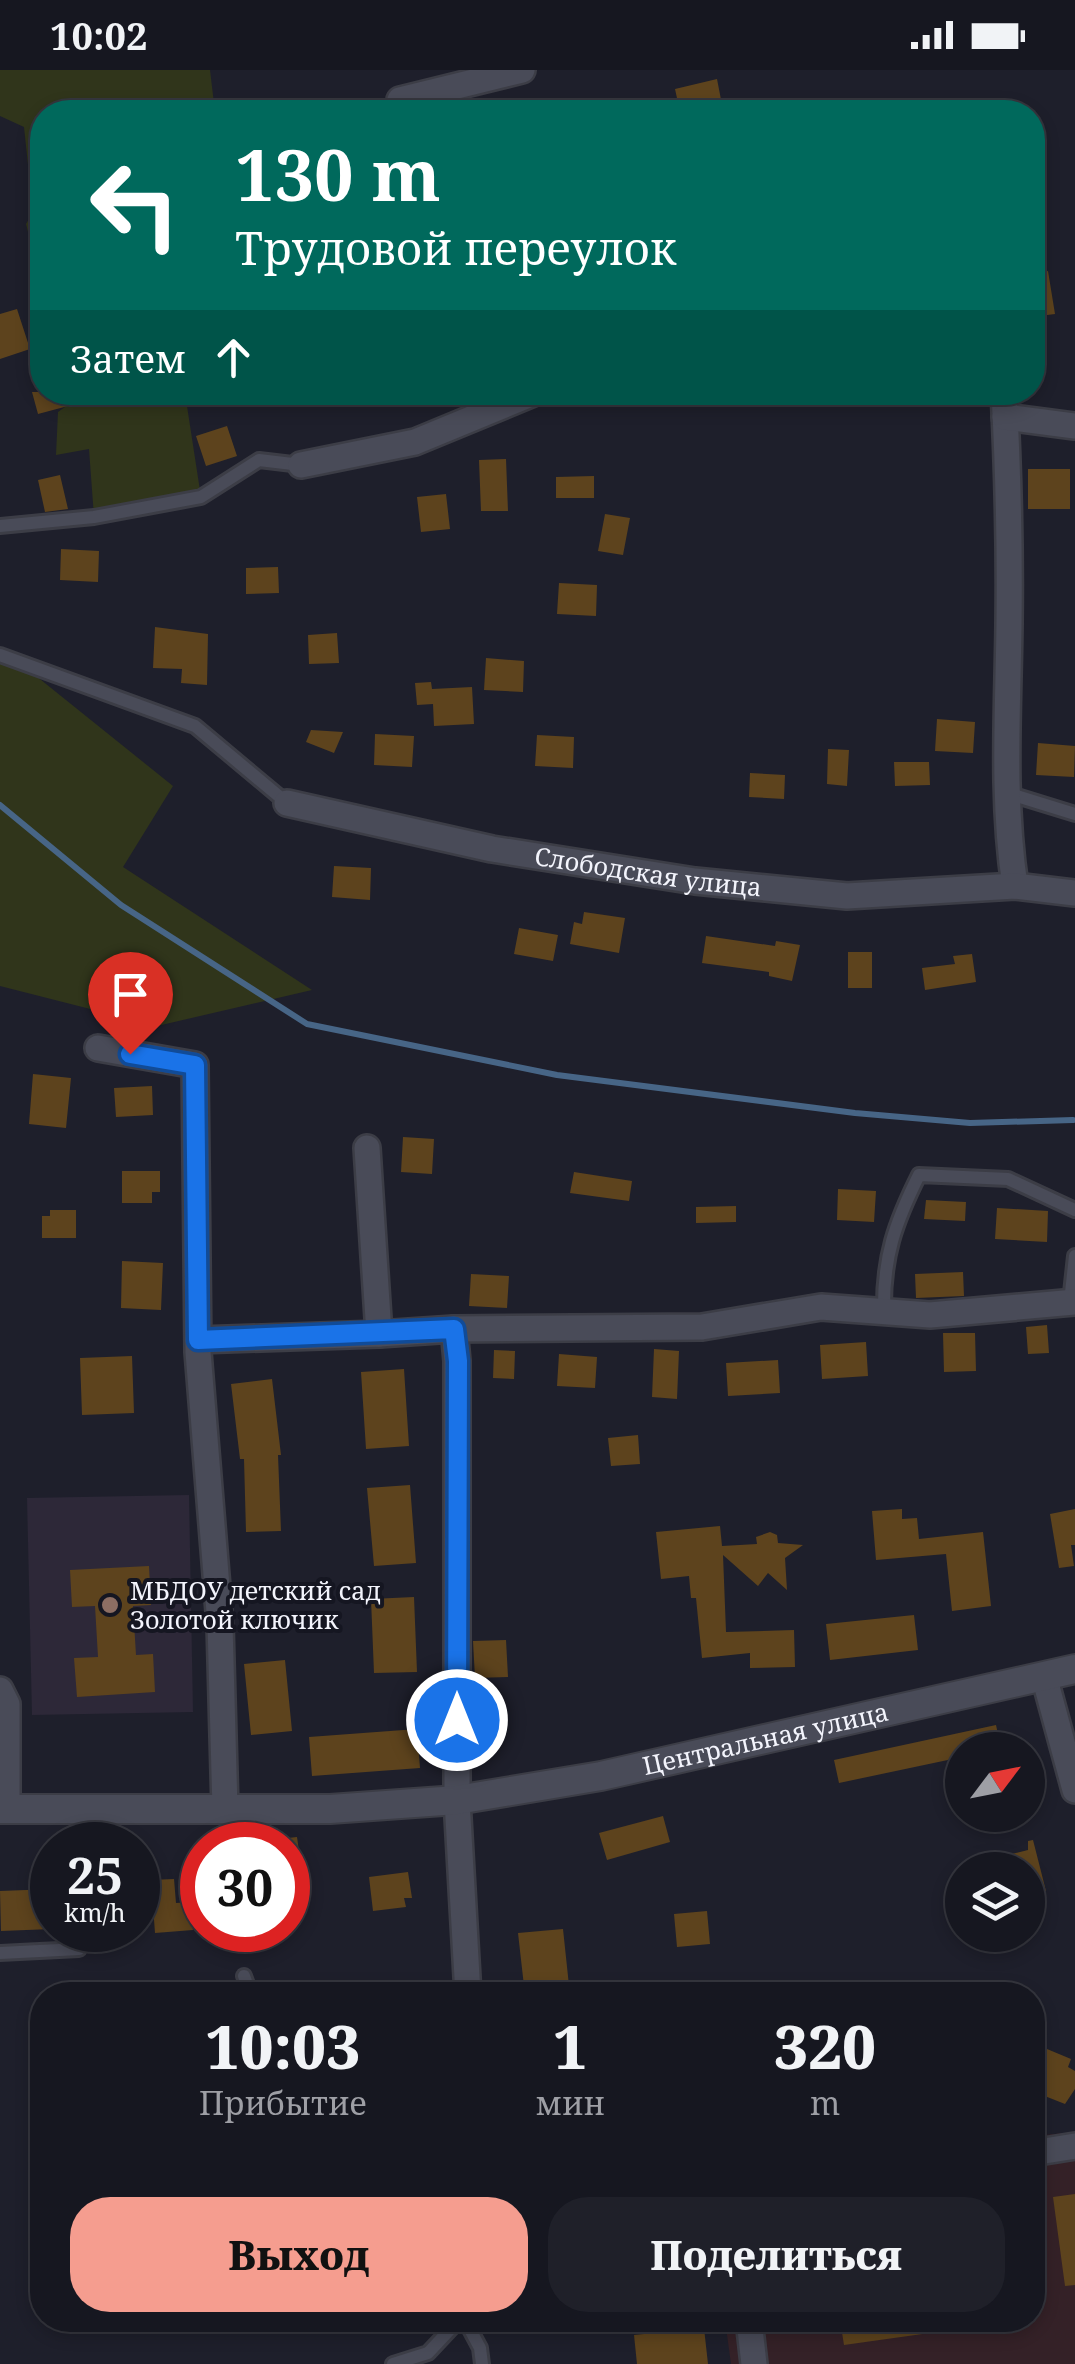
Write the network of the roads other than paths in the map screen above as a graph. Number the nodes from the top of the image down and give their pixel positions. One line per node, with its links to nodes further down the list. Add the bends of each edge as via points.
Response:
1 (522, 70): 2 (street)
2 (421, 100)
3 (469, 405): 6 (street, via 416,442)
4 (1005, 405): 5 (street); 9 (street)
5 (1075, 426)
6 (301, 465): 7 (lane, via 259,460 200,497)
7 (0, 526)
8 (0, 655): 10 (lane, via 195,726)
9 (1007, 793): 11 (lane); 12 (street)
10 (288, 804): 12 (street, Слободская улица, via 492,849 694,881 847,896)
11 (1075, 814)
12 (1015, 886): 13 (street, Слободская улица)
13 (1075, 893)
14 (98, 1048): 22 (street, via 195,1065)
15 (367, 1148): 21 (street)
16 (1075, 1210): 19 (lane, via 1008,1178 919,1175 895,1223)
17 (1075, 1256): 18 (lane)
18 (1072, 1302): 19 (street, via 930,1315)
19 (884, 1312): 20 (street, via 821,1307 702,1327)
20 (454, 1329): 21 (street); 27 (street)
21 (379, 1334): 22 (street)
22 (198, 1340): 29 (street, via 220,1624)
23 (1075, 1669): 24 (street, Центральная улица)
24 (1044, 1676): 26 (street); 27 (street, Центральная улица, via 601,1776)
25 (0, 1690): 28 (street, via 6,1704)
26 (1075, 1790)
27 (457, 1800): 29 (street, Центральная улица); 34 (street)
28 (3, 1809): 29 (street, Центральная улица)
29 (224, 1810)
30 (30, 1951): 31 (lane)
31 (0, 1952)
32 (244, 1976): 33 (lane)
33 (246, 1982)
34 (467, 1982)
35 (1075, 2146): 36 (street)
36 (1045, 2151)
37 (450, 2332): 40 (lane, via 428,2353)
38 (470, 2332): 41 (lane)
39 (750, 2332): 42 (street)
40 (393, 2364)
41 (482, 2364)
42 (754, 2364)

